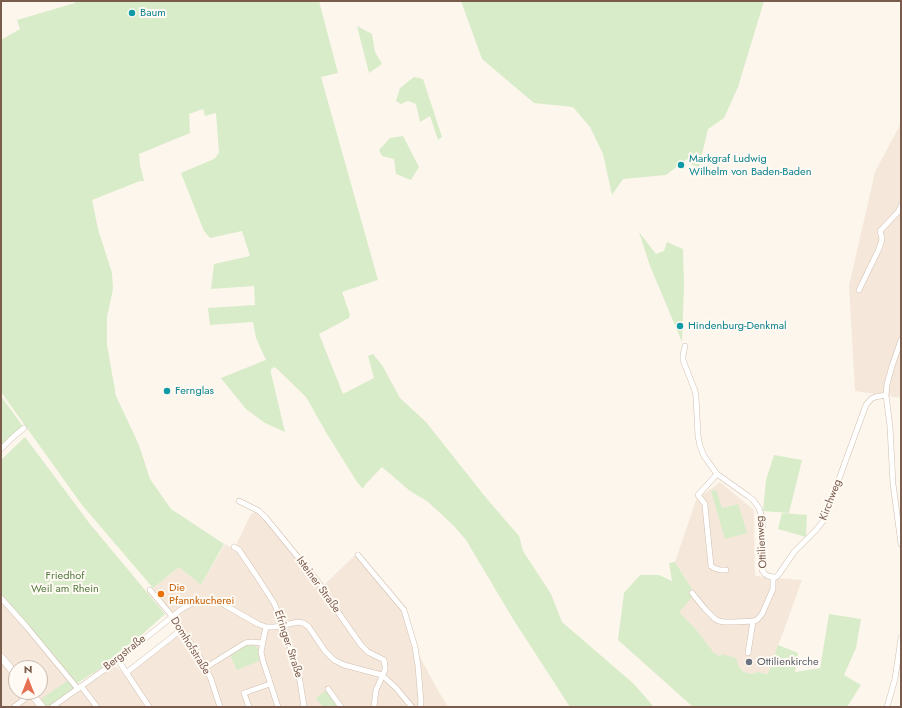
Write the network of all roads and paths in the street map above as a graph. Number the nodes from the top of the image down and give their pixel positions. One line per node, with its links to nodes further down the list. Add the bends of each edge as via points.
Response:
1 (901, 206): 2 (street, via 880,231 881,243)
2 (859, 290)
3 (901, 340): 5 (street)
4 (685, 346): 8 (street, via 683,360 695,391 700,446)
5 (886, 395): 10 (street); 14 (street, Kirchweg, via 875,396 866,405 824,520)
6 (24, 428): 7 (street)
7 (1, 449)
8 (717, 474): 13 (street, via 698,495 705,504 711,566); 14 (street, Ottilienweg, via 753,500 759,508 762,522 762,570)
9 (239, 501): 31 (street, Isteiner Straße, via 263,514 319,583 361,645 368,652 384,660)
10 (901, 544)
11 (234, 547): 20 (street, Efringer Straße, via 239,550 274,603)
12 (358, 555): 47 (street, via 404,610 415,647)
13 (726, 570)
14 (773, 577): 19 (street, via 773,588 762,614)
15 (150, 590): 18 (street, Domhofstraße)
16 (692, 593): 19 (street, via 715,619 723,622)
17 (1, 598): 33 (street)
18 (172, 616): 21 (street, Bergstraße, via 199,601 216,602); 22 (street, Domhofstraße); 27 (street, Bergstraße)
19 (753, 622): 25 (street)
20 (282, 626): 21 (street); 31 (street, via 303,623 334,660); 43 (street, Efringer Straße, via 295,661)
21 (266, 627): 24 (street)
22 (181, 630): 29 (street, Domhofstraße); 30 (street, Bergstraße)
23 (901, 638): 48 (street, via 895,679)
24 (262, 643): 29 (street, via 245,643); 32 (street, via 262,661)
25 (748, 653)
26 (1, 658): 28 (street)
27 (118, 660): 30 (street); 33 (street, Bergstraße)
28 (8, 666)
29 (205, 668): 41 (street, Domhofstraße)
30 (126, 673): 40 (street)
31 (382, 676): 45 (street, via 376,690); 46 (street)
32 (270, 684): 36 (street, via 244,693); 42 (street)
33 (80, 688): 38 (street, Bergstraße); 39 (street)
34 (328, 689): 44 (street)
35 (22, 700): 37 (street)
36 (249, 706)
37 (14, 707)
38 (52, 707)
39 (97, 707)
40 (149, 707)
41 (220, 707)
42 (278, 707)
43 (304, 707)
44 (341, 707)
45 (374, 707)
46 (412, 707)
47 (420, 707)
48 (886, 707)

